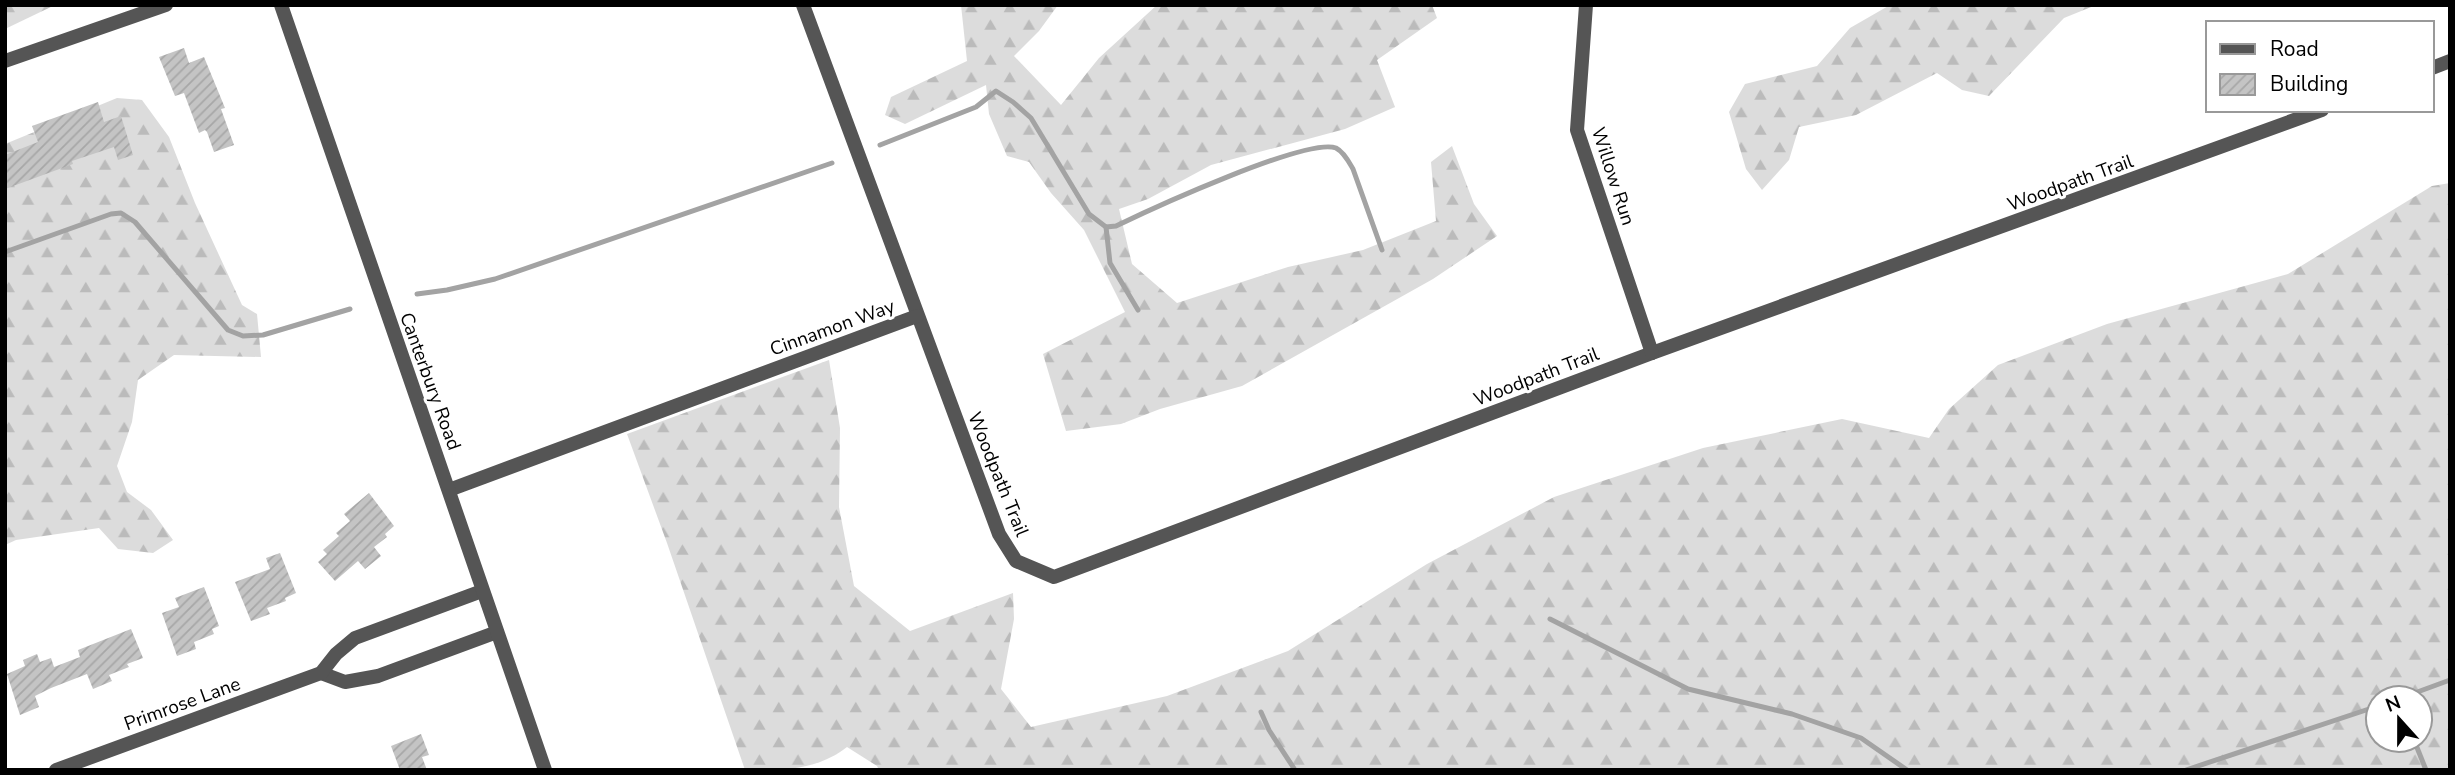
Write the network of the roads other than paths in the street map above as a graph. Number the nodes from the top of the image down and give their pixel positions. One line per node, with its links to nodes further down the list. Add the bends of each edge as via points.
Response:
1 (166, 5): 5 (street)
2 (281, 5): 9 (street, Canterbury Road)
3 (803, 5): 7 (street, Cinnamon Way)
4 (1586, 5): 8 (street, Willow Run, via 1577,130)
5 (5, 61)
6 (2316, 112): 8 (street, Woodpath Trail)
7 (917, 316): 8 (street, Woodpath Trail, via 999,534 1016,561 1054,577); 9 (street, Cinnamon Way)
8 (1652, 353)
9 (449, 490): 10 (street, Canterbury Road)
10 (482, 591): 11 (street, Canterbury Road); 12 (street, Primrose Lane, via 355,638)
11 (497, 632): 12 (street, via 379,676 345,682); 14 (street, Canterbury Road)
12 (321, 673): 13 (street, Primrose Lane)
13 (56, 770)
14 (545, 770)

